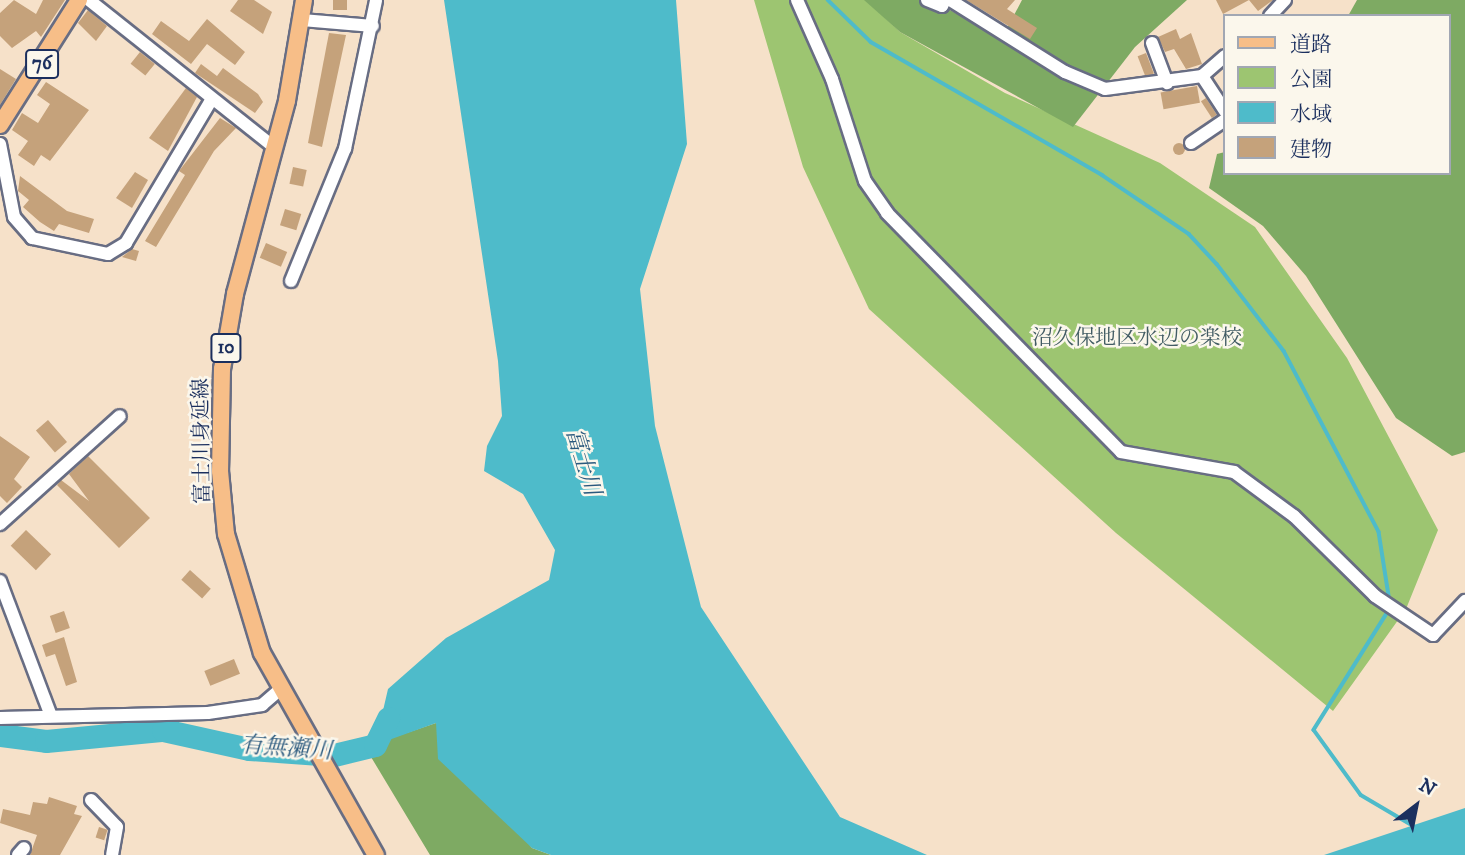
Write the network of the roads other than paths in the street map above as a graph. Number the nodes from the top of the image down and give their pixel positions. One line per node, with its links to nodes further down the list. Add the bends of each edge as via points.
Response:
1 (79, 0): 20 (main road, 76)
2 (89, 0): 17 (street)
3 (304, 0): 11 (main road, 富士川身延線 / 10)
4 (376, 0): 12 (street)
5 (797, 0): 28 (street, via 832,79 865,181 934,266 1121,452 1234,472 1294,516 1375,596 1433,635)
6 (927, 0): 7 (street, via 942,6)
7 (945, 0)
8 (950, 0): 16 (street, via 1065,72 1105,89)
9 (1285, 0): 10 (street)
10 (1271, 14)
11 (302, 20): 12 (street); 23 (main road, 富士川身延線 / 10)
12 (373, 26): 24 (street, via 345,149)
13 (1152, 43): 16 (street)
14 (1224, 57): 15 (street)
15 (1202, 76): 16 (street); 18 (street)
16 (1167, 83)
17 (210, 102): 22 (street, via 126,243 108,254 32,238 14,216); 23 (street)
18 (1224, 109)
19 (1224, 121): 21 (street)
20 (0, 125)
21 (1191, 143)
22 (0, 144)
23 (274, 147): 29 (main road, 富士川身延線 / 10, via 235,294 219,412 226,534)
24 (291, 281)
25 (120, 416): 26 (street)
26 (0, 524)
27 (0, 581): 30 (street)
28 (1465, 601)
29 (280, 693): 30 (street, via 262,705 208,713); 34 (main road, 富士川身延線 / 10)
30 (51, 716): 31 (street)
31 (0, 718)
32 (91, 800): 33 (street, via 117,827)
33 (112, 855)
34 (376, 855)

